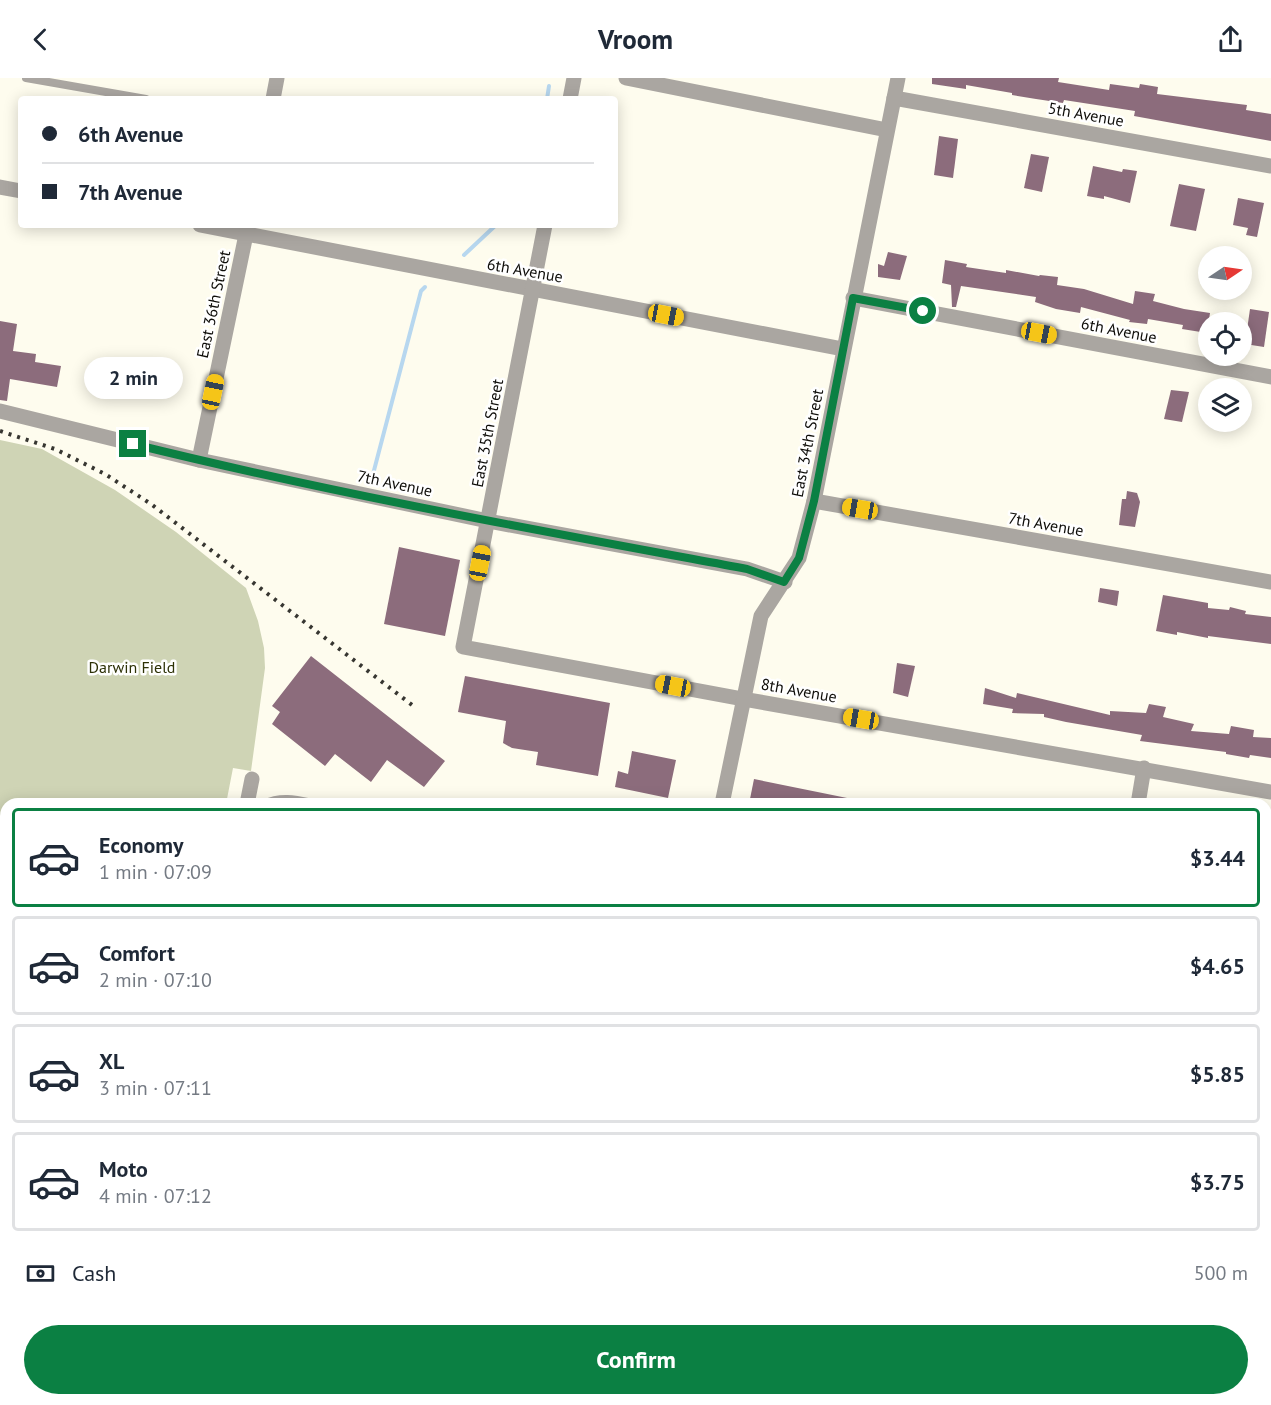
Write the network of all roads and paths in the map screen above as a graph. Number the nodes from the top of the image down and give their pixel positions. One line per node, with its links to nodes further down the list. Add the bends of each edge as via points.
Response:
1 (26, 78): 6 (lane)
2 (277, 78): 7 (street)
3 (574, 78): 8 (street)
4 (626, 78): 10 (street)
5 (898, 78): 9 (street, East 34th Street)
6 (129, 96)
7 (274, 96)
8 (571, 96)
9 (894, 98): 10 (street, East 34th Street); 11 (street, 5th Avenue)
10 (887, 130): 17 (street, East 34th Street)
11 (1271, 166)
12 (0, 187): 13 (street)
13 (18, 190)
14 (544, 228): 16 (street, East 35th Street)
15 (247, 229): 16 (street, 6th Avenue); 21 (street, East 36th Street)
16 (533, 289): 18 (street, 6th Avenue); 23 (street, East 35th Street)
17 (853, 298): 18 (street, East 34th Street); 19 (street, 6th Avenue)
18 (843, 349): 22 (street, East 34th Street)
19 (1271, 377)
20 (0, 411): 21 (street, 7th Avenue)
21 (199, 460): 23 (street, 7th Avenue)
22 (814, 501): 24 (street, East 34th Street, via 799,558); 25 (street, 7th Avenue)
23 (488, 521): 24 (street, 7th Avenue, via 747,569); 26 (street, East 35th Street)
24 (784, 582): 27 (street, East 34th Street, via 761,616)
25 (1271, 582)
26 (463, 647): 27 (street, 8th Avenue)
27 (743, 699): 28 (street, 8th Avenue); 32 (street, East 34th Street)
28 (1144, 768): 30 (street, 8th Avenue); 33 (street)
29 (252, 779): 31 (street)
30 (1271, 792)
31 (248, 798)
32 (723, 798)
33 (1139, 798)

